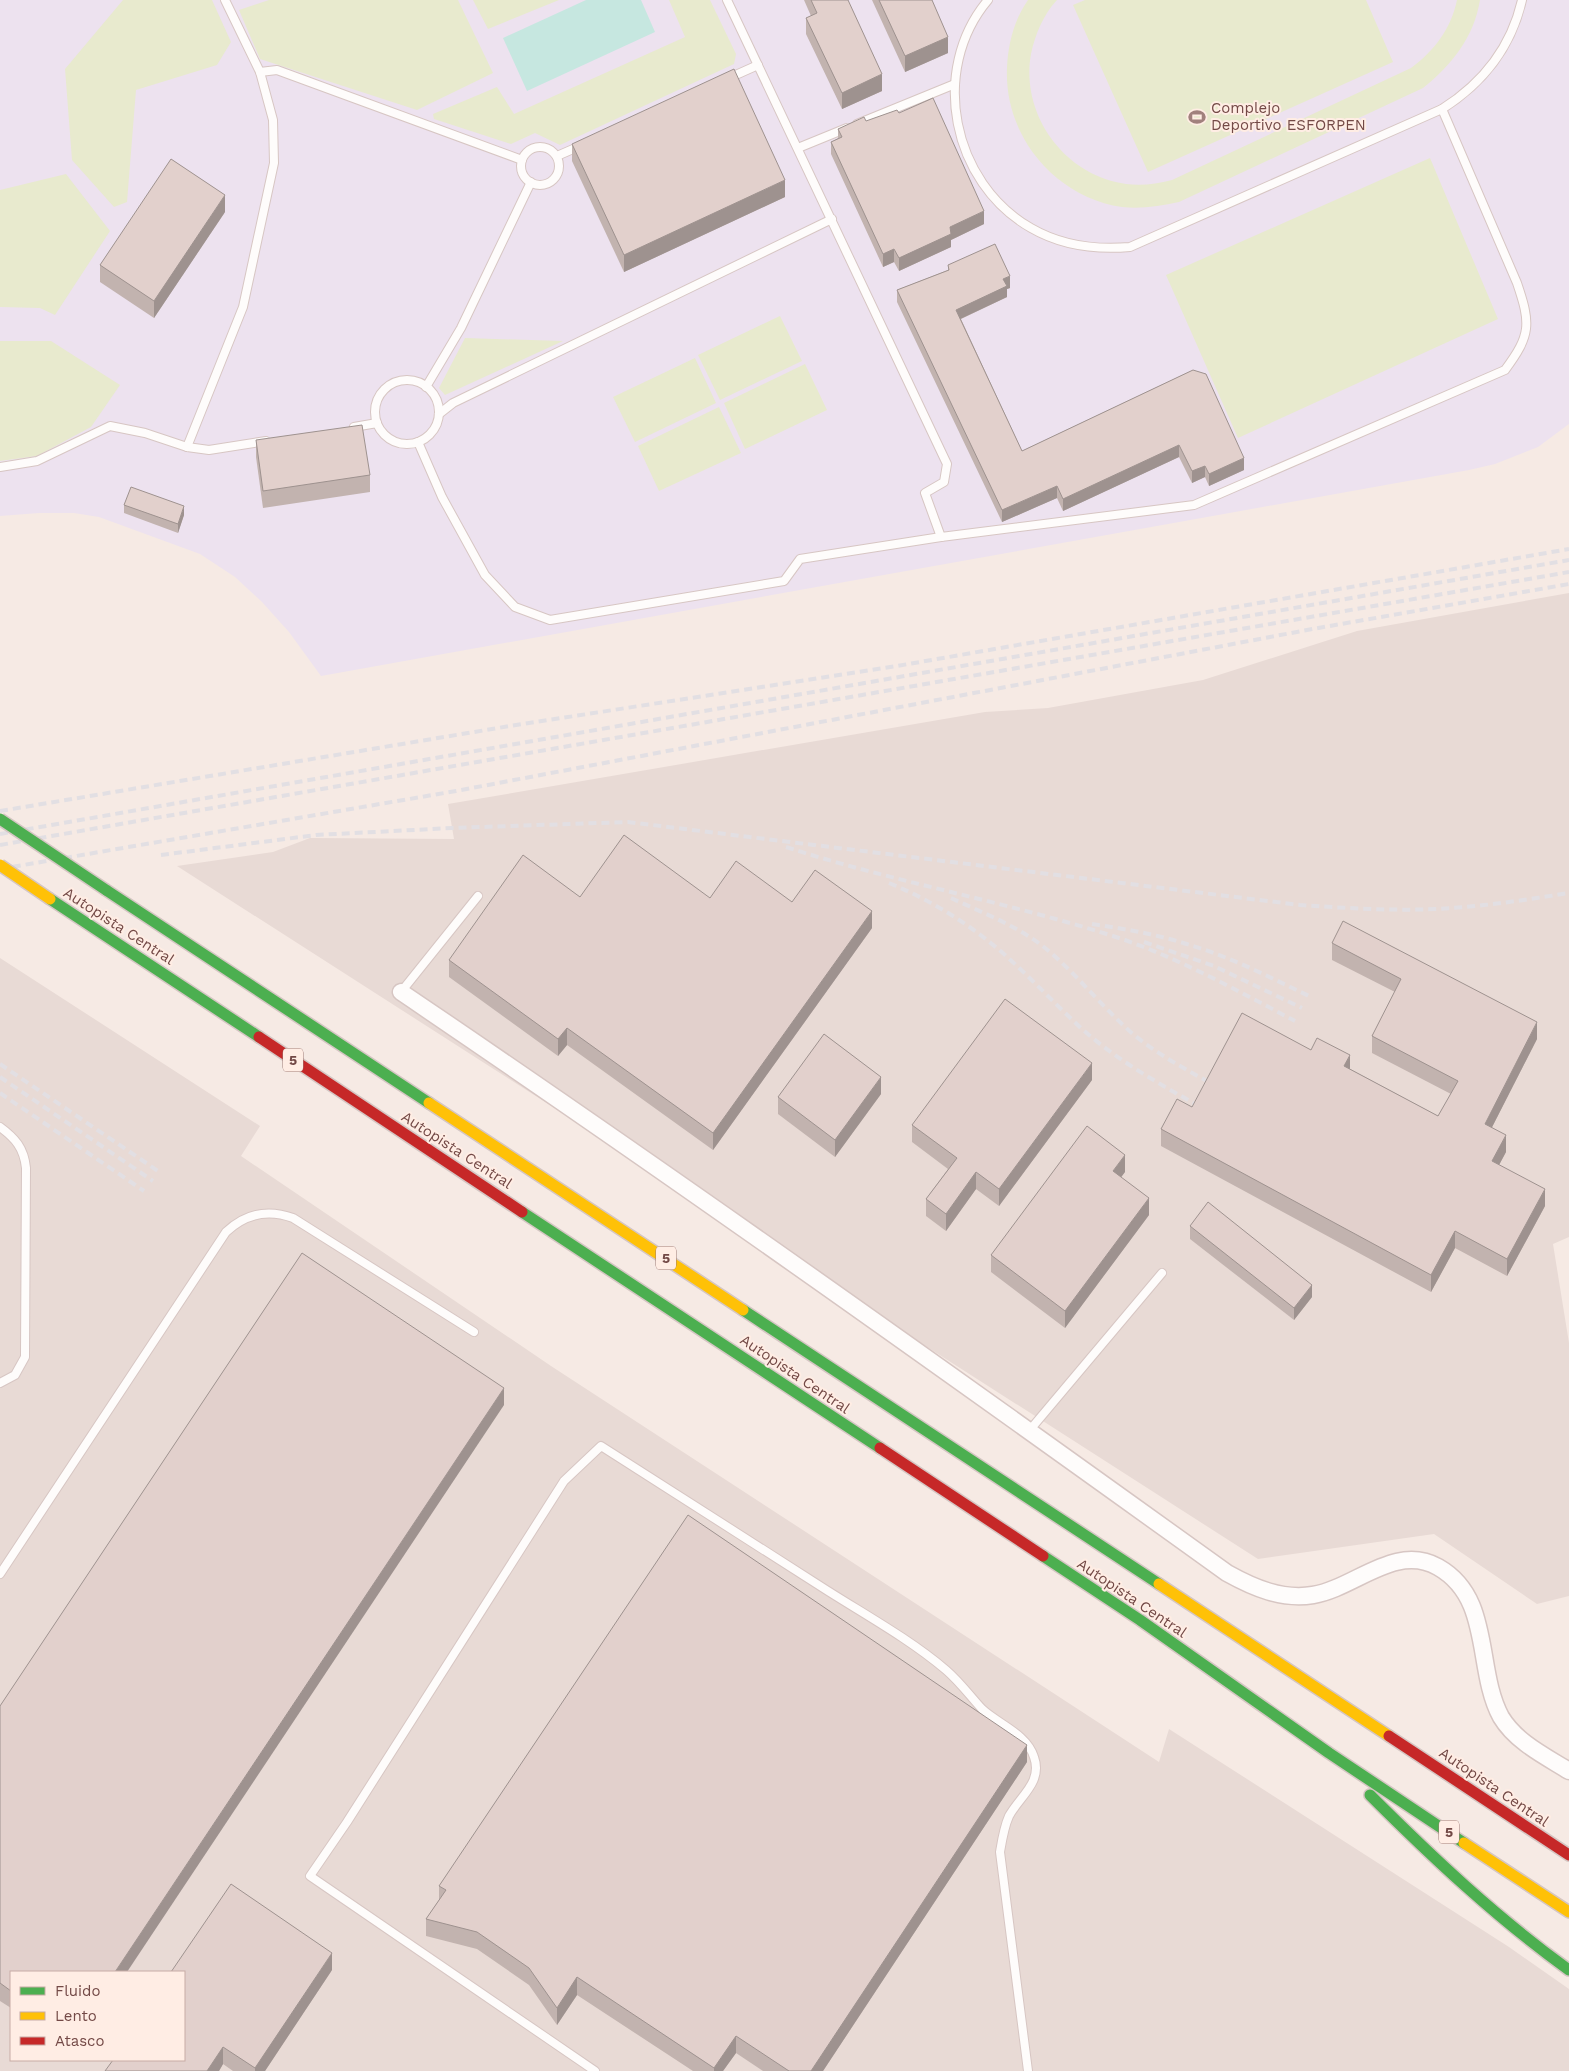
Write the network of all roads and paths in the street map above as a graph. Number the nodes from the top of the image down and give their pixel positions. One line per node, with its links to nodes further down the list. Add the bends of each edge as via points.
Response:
1 (225, 0): 6 (lane)
2 (727, 0): 5 (lane)
3 (988, 0): 8 (lane, via 964,43)
4 (1522, 0): 9 (lane, via 1511,36 1489,70 1465,94)
5 (758, 65): 7 (lane); 11 (lane)
6 (260, 72): 13 (lane, via 277,70); 22 (lane, via 274,120 272,170 243,308)
7 (723, 81)
8 (955, 84): 9 (lane, via 956,115 965,150 984,186 998,202 1030,228 1049,237 1075,245 1109,249 1130,247); 11 (lane)
9 (1442, 109): 24 (lane, via 1527,310 1527,333 1505,370 1194,505)
10 (592, 140): 12 (lane)
11 (798, 148): 15 (lane)
12 (557, 156): 13 (lane, via 548,148 535,147); 14 (lane, via 559,168 554,179 543,184)
13 (522, 160): 14 (lane, via 523,172)
14 (531, 182): 16 (lane, via 461,328)
15 (832, 219): 17 (lane, via 453,403); 24 (lane, via 947,464 944,482 925,493)
16 (426, 387): 17 (lane, via 434,395); 18 (lane, via 408,380 385,389 377,400)
17 (439, 414): 21 (lane, via 432,431)
18 (377, 423): 19 (lane); 21 (lane, via 382,433 398,443)
19 (347, 428)
20 (278, 439): 22 (lane, via 209,450)
21 (418, 442): 24 (lane, via 442,498 484,575 515,607 550,620 784,581 800,559)
22 (187, 448): 23 (lane, via 145,432 110,426 37,461)
23 (0, 467)
24 (941, 537)
25 (0, 819): 37 (highway, Autopista Central / 5, bridge)
26 (0, 866): 35 (highway, Autopista Central / 5, bridge, via 1140,1620)
27 (478, 896): 28 (lane)
28 (401, 992): 33 (street, via 790,1260)
29 (0, 1127): 32 (lane, via 18,1142 26,1168 25,1357 15,1375)
30 (1162, 1272): 33 (lane)
31 (474, 1332): 34 (lane, via 293,1218 262,1213 243,1219 226,1232)
32 (0, 1383)
33 (1029, 1431): 36 (street, via 1227,1573 1267,1592 1297,1596 1326,1593 1380,1567 1404,1560 1427,1562 1446,1571 1473,1608 1489,1681 1501,1717 1518,1737)
34 (0, 1574)
35 (1329, 1753): 38 (highway, Autopista Central / 5); 39 (highway, via 1472,1894)
36 (1569, 1771)
37 (1569, 1855)
38 (1569, 1912)
39 (1569, 1970)
40 (595, 2071): 41 (lane, via 310,1876 564,1481 601,1446 898,1636 946,1670 982,1709 1031,1748 1036,1776 1008,1818 1000,1852)
41 (1028, 2071)

